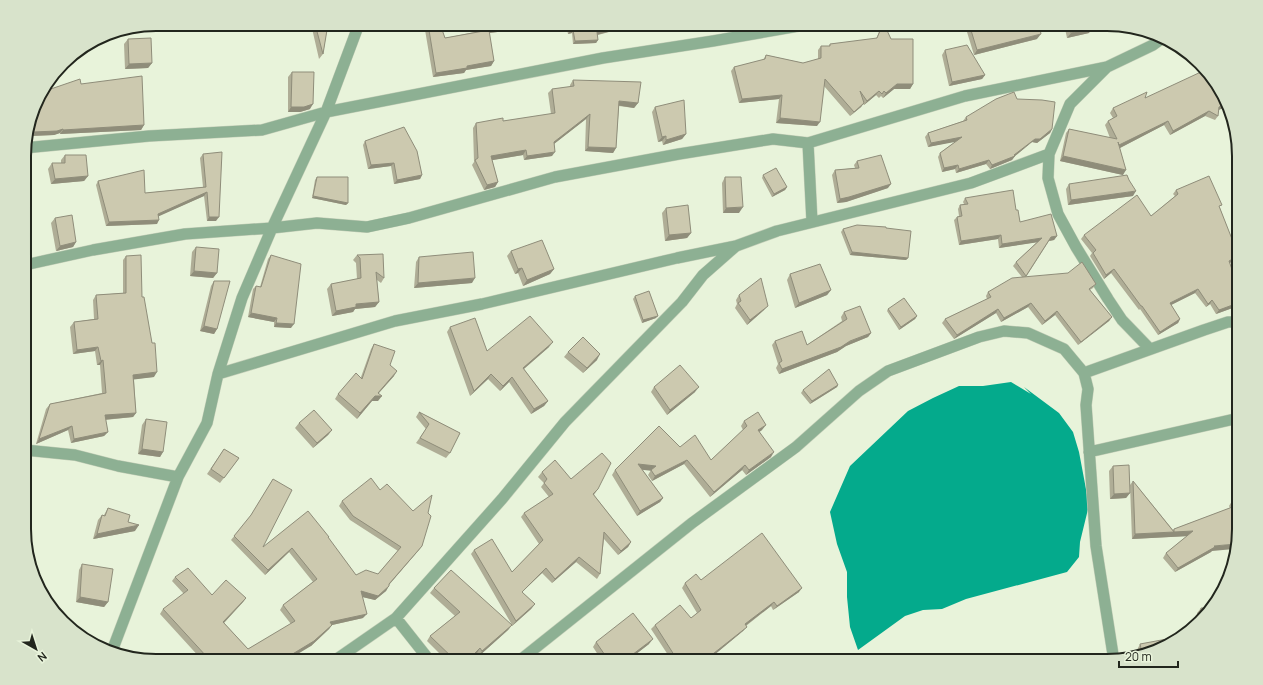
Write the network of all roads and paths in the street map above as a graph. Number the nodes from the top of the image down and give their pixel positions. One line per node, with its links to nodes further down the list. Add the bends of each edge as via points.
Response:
1 (356, 31): 5 (street)
2 (773, 31): 5 (street, via 604,58)
3 (1158, 41): 4 (street)
4 (1107, 67): 6 (street, via 965,96); 8 (street, via 1070,104)
5 (326, 112): 7 (street, via 262,130 150,136); 10 (street)
6 (808, 143): 9 (street); 10 (street, via 773,139 555,177 409,218 367,227 317,223)
7 (31, 147)
8 (1049, 154): 9 (street, via 971,183); 14 (street, via 1048,178 1058,214 1119,315)
9 (812, 222): 11 (street)
10 (272, 228): 12 (street, via 184,234); 16 (street, via 242,298)
11 (736, 246): 16 (street, via 482,304 395,321); 21 (street, via 703,275 682,302 565,422 502,499)
12 (31, 264)
13 (1232, 322): 14 (street)
14 (1150, 349): 15 (street)
15 (1084, 373): 19 (street, via 1088,389 1086,405); 25 (street, via 1064,349 1028,332 1004,331 979,337 888,371 859,391 796,447 692,523)
16 (218, 374): 20 (street, via 207,423)
17 (1232, 420): 19 (street)
18 (31, 451): 20 (street, via 75,455)
19 (1089, 452): 26 (street, via 1096,546)
20 (178, 477): 22 (street)
21 (396, 618): 23 (street); 24 (street)
22 (114, 646)
23 (344, 654)
24 (424, 654)
25 (528, 654)
26 (1113, 654)

